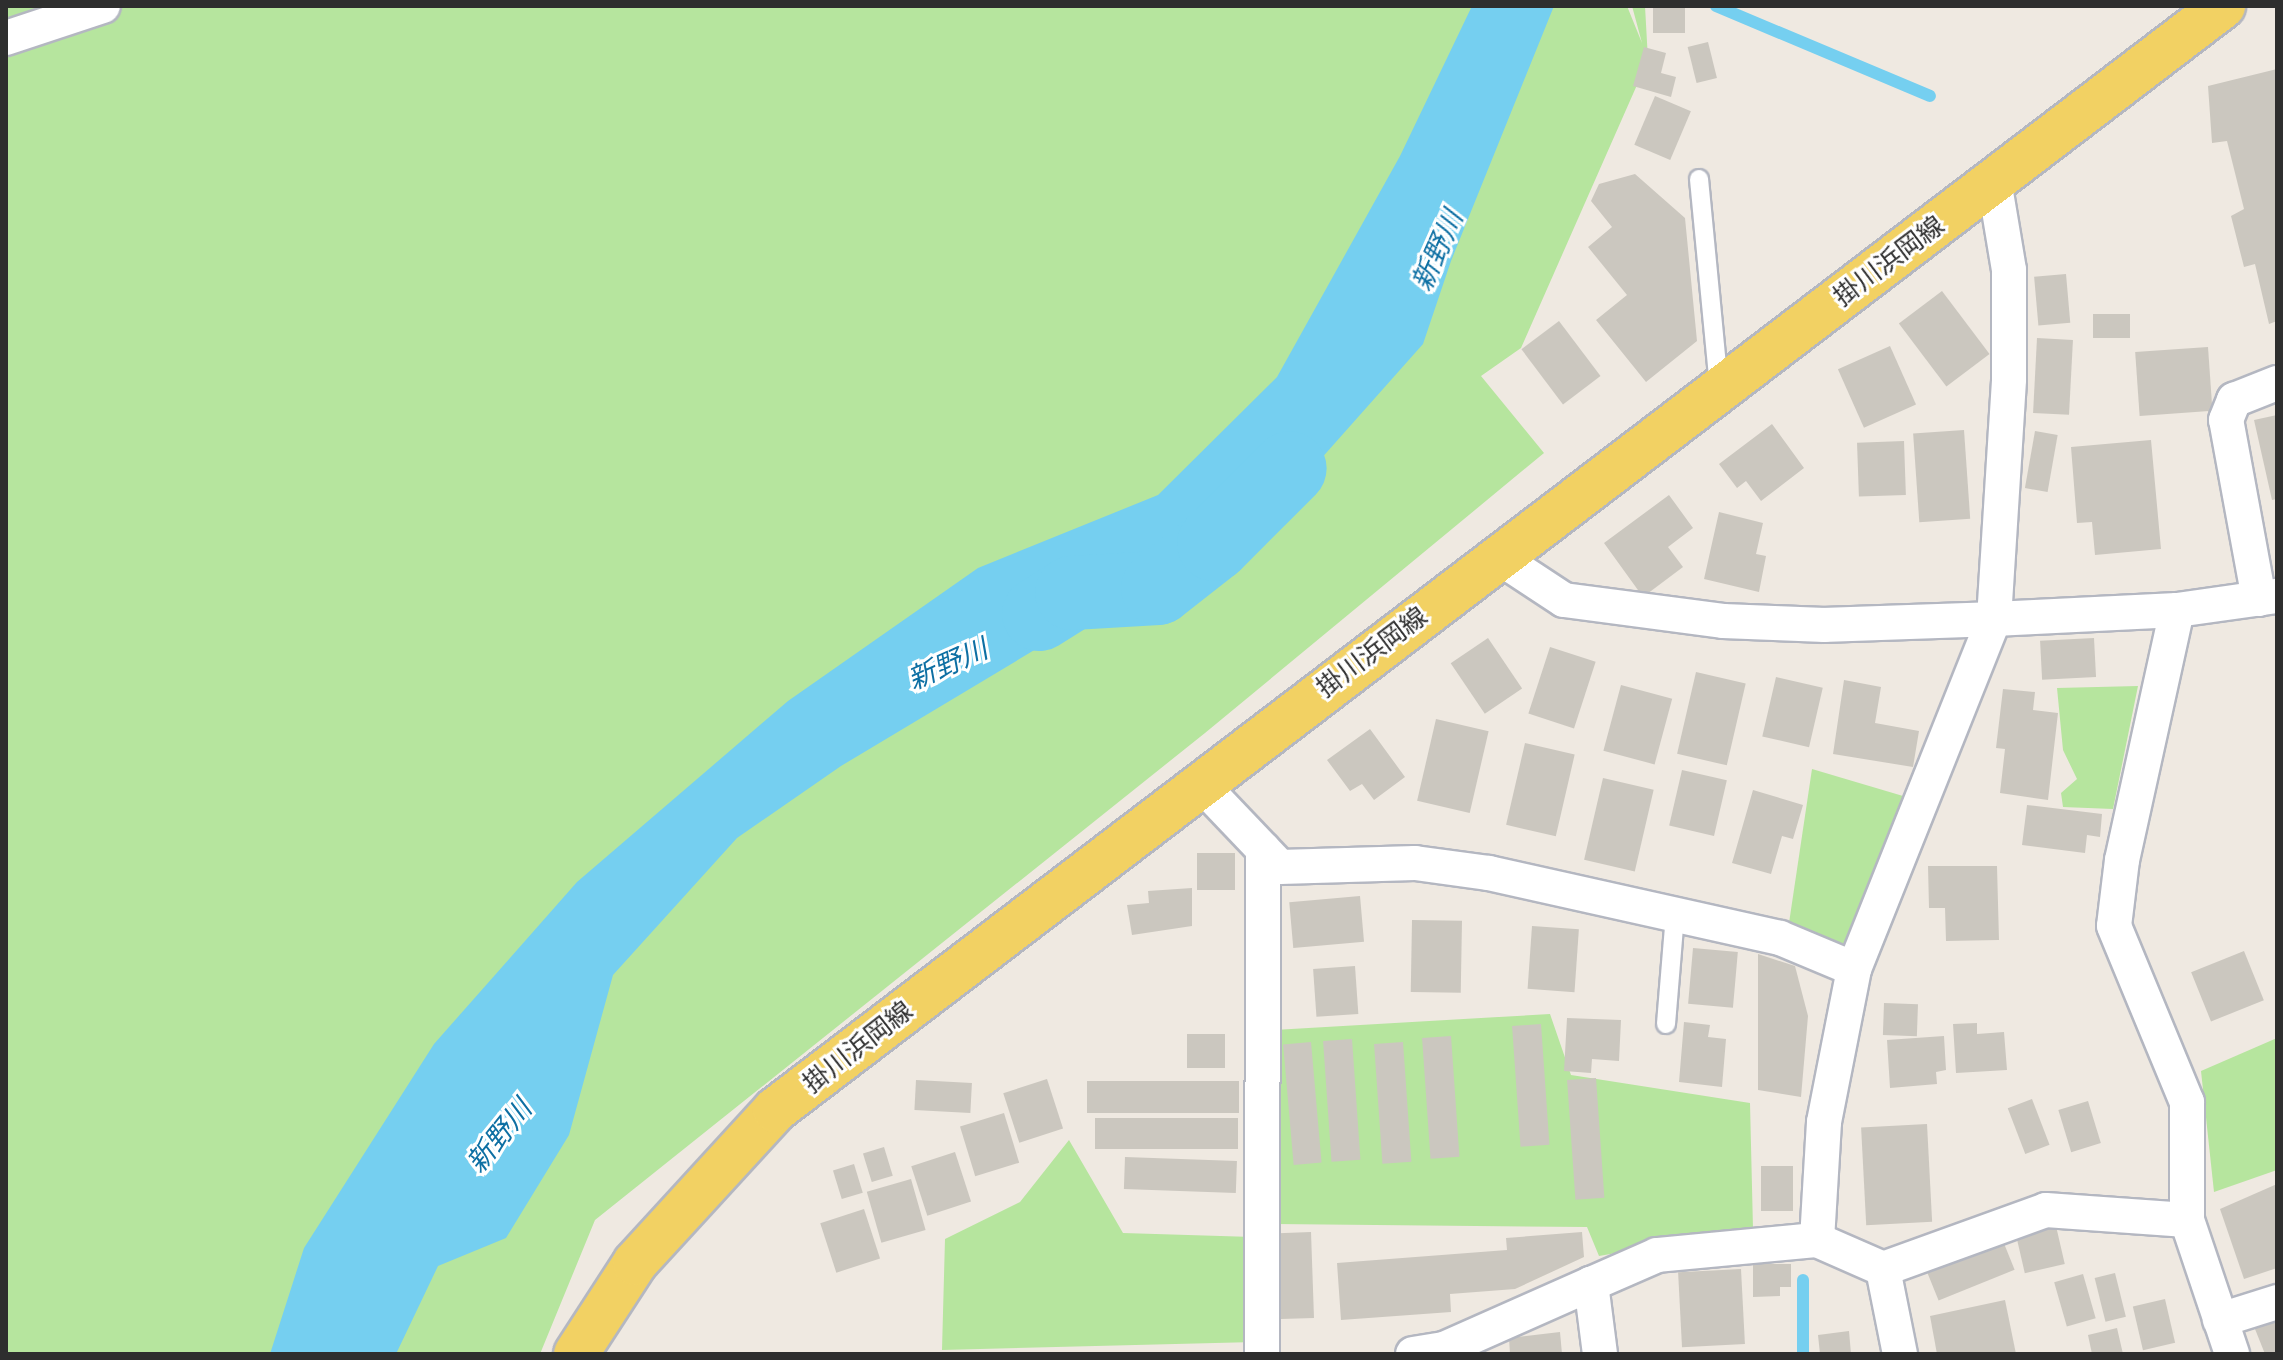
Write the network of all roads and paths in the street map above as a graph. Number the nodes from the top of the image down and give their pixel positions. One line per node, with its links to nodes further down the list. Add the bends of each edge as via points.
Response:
1 (103, 6): 3 (street)
2 (2223, 6): 5 (main road, 掛川浜岡線)
3 (6, 38)
4 (1699, 179): 7 (lane)
5 (1994, 180): 7 (main road, 掛川浜岡線); 11 (street, via 2009,270 2009,379)
6 (2277, 383): 9 (street, via 2234,400 2226,420)
7 (1719, 387): 8 (main road, 掛川浜岡線)
8 (1497, 556): 11 (street, via 1564,600 1723,621 1825,625); 12 (main road, 掛川浜岡線)
9 (2268, 597): 10 (street)
10 (2177, 610): 11 (street); 17 (street, via 2122,860 2114,926 2187,1102)
11 (1994, 619): 15 (street)
12 (1199, 782): 13 (street); 23 (main road, 掛川浜岡線, via 775,1110 635,1263)
13 (1263, 849): 14 (street, via 1280,867 1415,863 1489,873); 24 (street)
14 (1675, 914): 15 (street, via 1780,938); 16 (lane)
15 (1854, 969): 18 (street, via 1824,1122)
16 (1666, 1024)
17 (2187, 1220): 19 (street, via 2046,1210); 22 (street)
18 (1817, 1240): 19 (street); 20 (street, via 1657,1255)
19 (1883, 1269): 27 (street)
20 (1591, 1284): 25 (street, via 1444,1349); 26 (street)
21 (2277, 1302): 22 (street)
22 (2220, 1320): 28 (street)
23 (576, 1354)
24 (1262, 1354)
25 (1413, 1354)
26 (1600, 1354)
27 (1900, 1354)
28 (2232, 1354)

